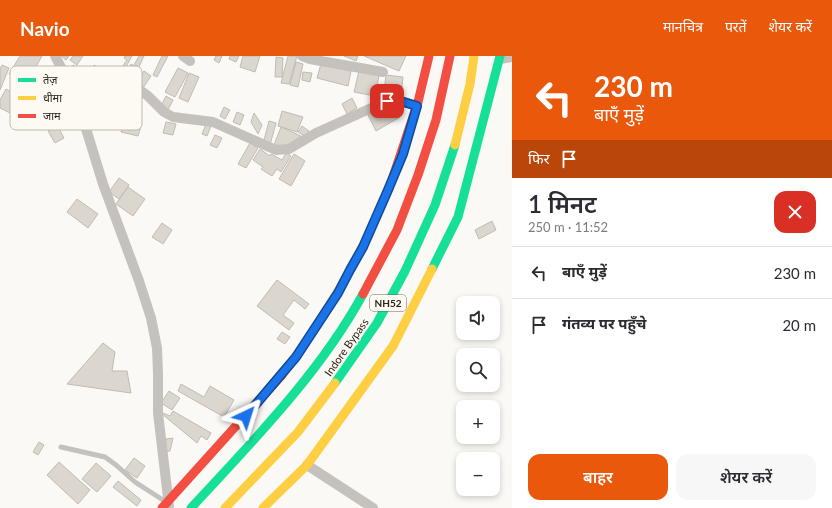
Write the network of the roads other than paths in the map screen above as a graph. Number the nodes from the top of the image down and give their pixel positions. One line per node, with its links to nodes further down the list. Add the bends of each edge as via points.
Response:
1 (55, 56): 8 (street)
2 (302, 56): 9 (street)
3 (429, 56): 11 (main road)
4 (450, 56): 16 (main road, Indore Bypass / NH52, via 436,120 418,175 397,230 362,296 327,351 276,416)
5 (474, 56): 17 (main road, Indore Bypass / NH52, via 453,154 435,205 405,271 377,323 298,432)
6 (512, 57): 7 (street)
7 (500, 58): 14 (main road, via 458,217 393,346)
8 (60, 66)
9 (383, 72)
10 (142, 92): 11 (street, via 173,117 213,122 276,150 289,149 316,133 387,101 397,100)
11 (417, 106): 15 (main road, via 403,154 388,190 363,247 338,293 296,357)
12 (87, 130): 15 (street, via 151,318 157,348 158,413)
13 (61, 447): 15 (lane, via 105,457)
14 (307, 465): 18 (main road); 19 (street)
15 (166, 506)
16 (191, 508)
17 (225, 508)
18 (263, 508)
19 (373, 508)

